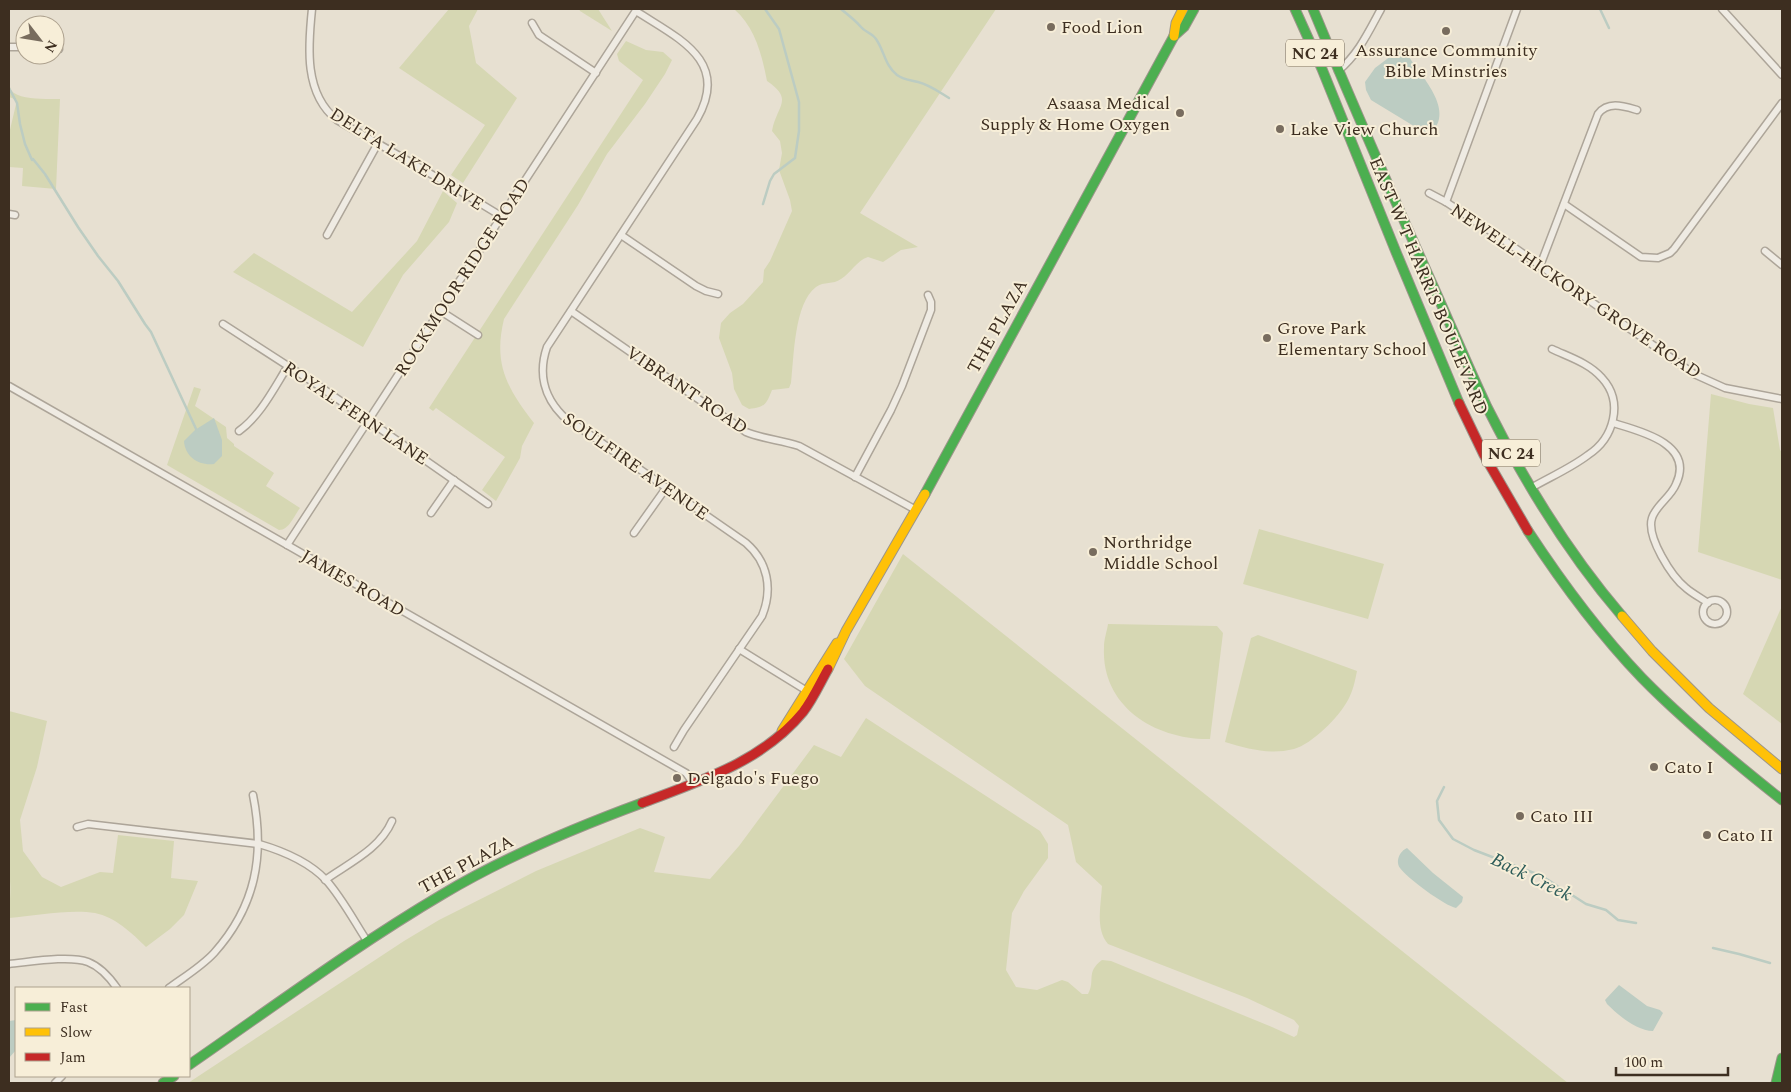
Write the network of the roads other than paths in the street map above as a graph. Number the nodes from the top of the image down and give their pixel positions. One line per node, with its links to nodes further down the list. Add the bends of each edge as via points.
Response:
1 (312, 9): 17 (street, DELTA LAKE DRIVE, via 311,72 318,97 337,120)
2 (1183, 9): 11 (main road, THE PLAZA)
3 (1194, 9): 11 (main road, THE PLAZA, via 1184,27)
4 (1295, 9): 58 (main road, EAST W T HARRIS BOULEVARD / NC 24, via 1444,369 1484,455 1518,514 1551,565 1643,678 1726,755)
5 (1313, 9): 12 (main road, EAST W T HARRIS BOULEVARD / NC 24)
6 (1381, 9): 12 (street, via 1351,60)
7 (1517, 9): 19 (street)
8 (1722, 9): 14 (street)
9 (636, 10): 13 (street, ROCKMOOR RIDGE ROAD); 23 (street, SOULFIRE AVENUE, via 695,52 705,68 708,87 701,112)
10 (532, 23): 13 (street, via 539,35)
11 (1174, 36): 45 (main road, THE PLAZA)
12 (1338, 71): 43 (main road, EAST W T HARRIS BOULEVARD / NC 24, via 1487,406)
13 (596, 72): 21 (street, ROCKMOOR RIDGE ROAD)
14 (1782, 75)
15 (1782, 103): 20 (street, via 1686,234 1664,256 1650,259 1634,254)
16 (1637, 110): 20 (street, via 1618,106 1602,110 1595,119)
17 (378, 143): 21 (street, DELTA LAKE DRIVE); 22 (street)
18 (1429, 194): 19 (street, NEWELL-HICKORY GROVE ROAD)
19 (1446, 202): 26 (street, NEWELL-HICKORY GROVE ROAD)
20 (1564, 204): 26 (street)
21 (500, 216): 29 (street, ROCKMOOR RIDGE ROAD)
22 (327, 235)
23 (621, 235): 27 (street, via 696,286); 30 (street, SOULFIRE AVENUE)
24 (1765, 251): 25 (street)
25 (1782, 265)
26 (1540, 266): 36 (street, NEWELL-HICKORY GROVE ROAD, via 1694,374 1730,389)
27 (718, 294)
28 (928, 295): 40 (street, via 930,310 902,386)
29 (439, 310): 32 (street); 37 (street, ROCKMOOR RIDGE ROAD)
30 (571, 311): 40 (street, VIBRANT ROAD, via 746,432 799,446); 42 (street, SOULFIRE AVENUE, via 545,354 543,381 550,400 568,420)
31 (222, 324): 34 (street, ROYAL FERN LANE)
32 (478, 335)
33 (1552, 349): 38 (street, via 1580,362 1602,378 1614,401)
34 (288, 366): 37 (street, ROYAL FERN LANE); 39 (street, via 249,424)
35 (9, 386): 48 (street, JAMES ROAD)
36 (1782, 399)
37 (368, 420): 41 (street, ROYAL FERN LANE); 48 (street, ROCKMOOR RIDGE ROAD)
38 (1613, 423): 43 (street, via 1602,442 1589,455); 49 (street, via 1662,441 1676,455 1680,467 1678,479 1672,492 1655,512 1651,526 1653,536 1662,556 1684,587)
39 (239, 431)
40 (855, 477): 45 (street, VIBRANT ROAD)
41 (454, 480): 44 (street, ROYAL FERN LANE); 46 (street)
42 (666, 488): 47 (street); 51 (street, SOULFIRE AVENUE, via 746,544 762,564 768,583 766,603 762,616)
43 (1531, 488): 55 (main road, EAST W T HARRIS BOULEVARD / NC 24, via 1583,568 1652,651 1709,708)
44 (488, 504)
45 (916, 510): 50 (main road, THE PLAZA)
46 (431, 513)
47 (634, 533)
48 (287, 545): 56 (street, JAMES ROAD, via 686,773)
49 (1708, 603)
50 (846, 631): 52 (main road, THE PLAZA, via 825,658); 53 (main road, THE PLAZA, via 808,703 791,726)
51 (739, 650): 52 (street); 54 (street, SOULFIRE AVENUE)
52 (807, 691): 53 (main road, THE PLAZA)
53 (780, 733): 56 (main road, THE PLAZA, via 745,761)
54 (674, 747)
55 (1782, 770)
56 (693, 783): 63 (main road, THE PLAZA, via 593,821 506,860 418,908)
57 (253, 795): 61 (street)
58 (1782, 800)
59 (392, 821): 62 (street, via 373,847)
60 (77, 827): 61 (street, via 88,824)
61 (259, 844): 62 (street, via 296,857); 66 (street, via 250,894 228,936 197,969)
62 (325, 880): 63 (street)
63 (367, 941): 68 (main road, THE PLAZA)
64 (9, 964): 65 (street, via 73,959 88,962 109,976)
65 (116, 987)
66 (170, 987)
67 (1782, 1058): 69 (main road)
68 (190, 1064)
69 (1776, 1083)

